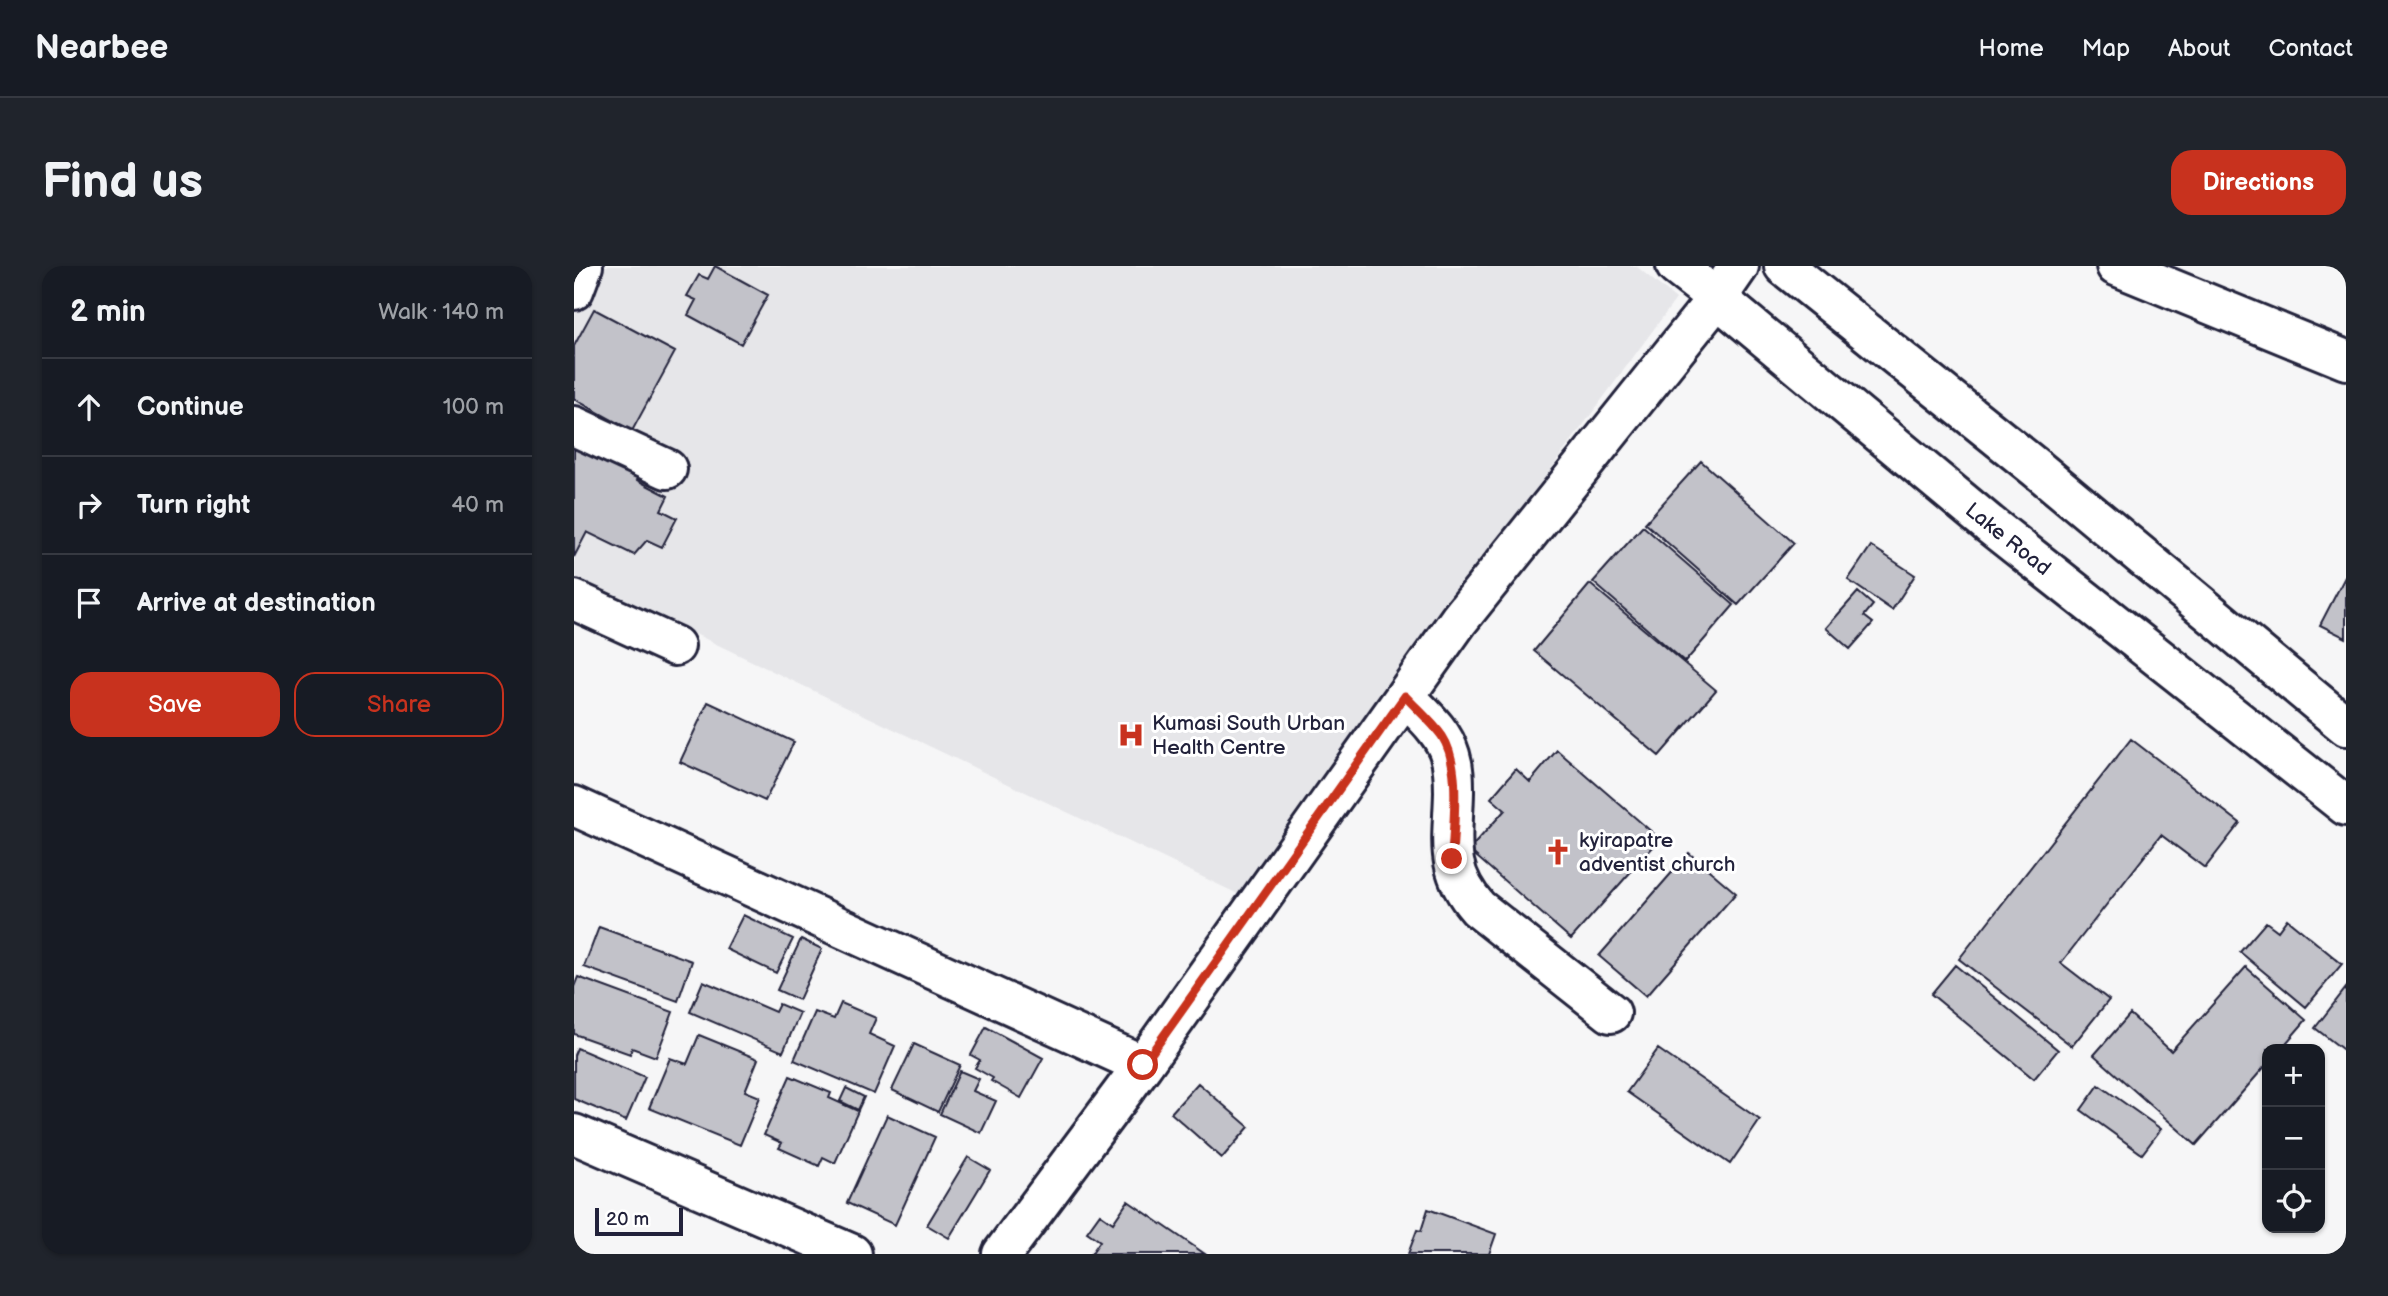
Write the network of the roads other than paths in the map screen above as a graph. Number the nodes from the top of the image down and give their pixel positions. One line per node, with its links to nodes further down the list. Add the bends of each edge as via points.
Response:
1 (583, 266): 6 (street)
2 (1676, 266): 7 (street, Lake Road)
3 (1739, 266): 7 (street)
4 (1784, 266): 14 (street)
5 (2116, 266): 8 (street)
6 (574, 290)
7 (1717, 298): 13 (street, via 1459,620); 16 (street, Lake Road, via 1989,524)
8 (2346, 360)
9 (574, 426): 10 (street)
10 (667, 469)
11 (574, 600): 12 (street)
12 (676, 646)
13 (1405, 696): 17 (street, via 1442,737 1450,753 1454,771 1452,859 1465,894); 18 (street)
14 (2346, 726)
15 (574, 806): 18 (street)
16 (2346, 806)
17 (1611, 1013)
18 (1143, 1065): 21 (street)
19 (574, 1134): 20 (street)
20 (852, 1254)
21 (1002, 1254)

